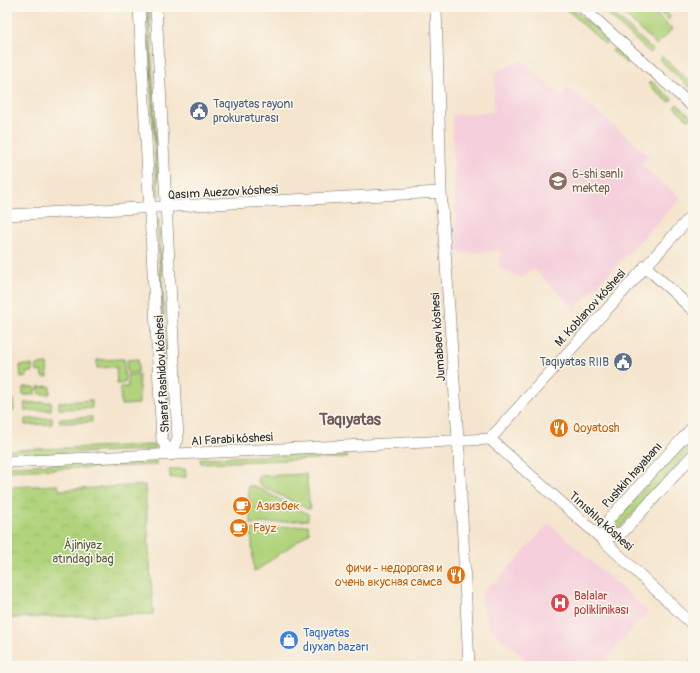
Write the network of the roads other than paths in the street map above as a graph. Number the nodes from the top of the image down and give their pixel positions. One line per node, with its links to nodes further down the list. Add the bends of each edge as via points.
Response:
1 (139, 7): 8 (street, Sharaf Rashidov kóshesi)
2 (156, 7): 7 (street, Sharaf Rashidov kóshesi)
3 (436, 7): 6 (street, Jumabaev kóshesi)
4 (582, 7): 5 (street)
5 (693, 107)
6 (441, 192): 7 (street, Qasım Auezov kóshesi); 15 (street, Jumabaev kóshesi)
7 (166, 208): 8 (street, Qasım Auezov kóshesi); 16 (street, Sharaf Rashidov kóshesi, via 178,439)
8 (150, 209): 10 (street, Qasım Auezov kóshesi); 16 (street, Sharaf Rashidov kóshesi, via 162,440)
9 (693, 214): 11 (street, M. Koblanov kóshesi)
10 (7, 215)
11 (645, 266): 12 (street); 14 (street, M. Koblanov kóshesi)
12 (693, 310)
13 (693, 427): 19 (street, Pushkin hayabanı, via 610,519)
14 (490, 438): 15 (street, Al Farabi kóshesi); 19 (street, Tınıshlıq kóshesi)
15 (457, 441): 16 (street, Al Farabi kóshesi); 22 (street, Jumabaev kóshesi)
16 (171, 455): 18 (street, Al Farabi kóshesi)
17 (693, 455): 19 (street, via 623,532)
18 (7, 462)
19 (602, 539): 20 (street, Tınıshlıq kóshesi)
20 (693, 625)
21 (693, 660): 23 (street)
22 (470, 666)
23 (688, 666)

